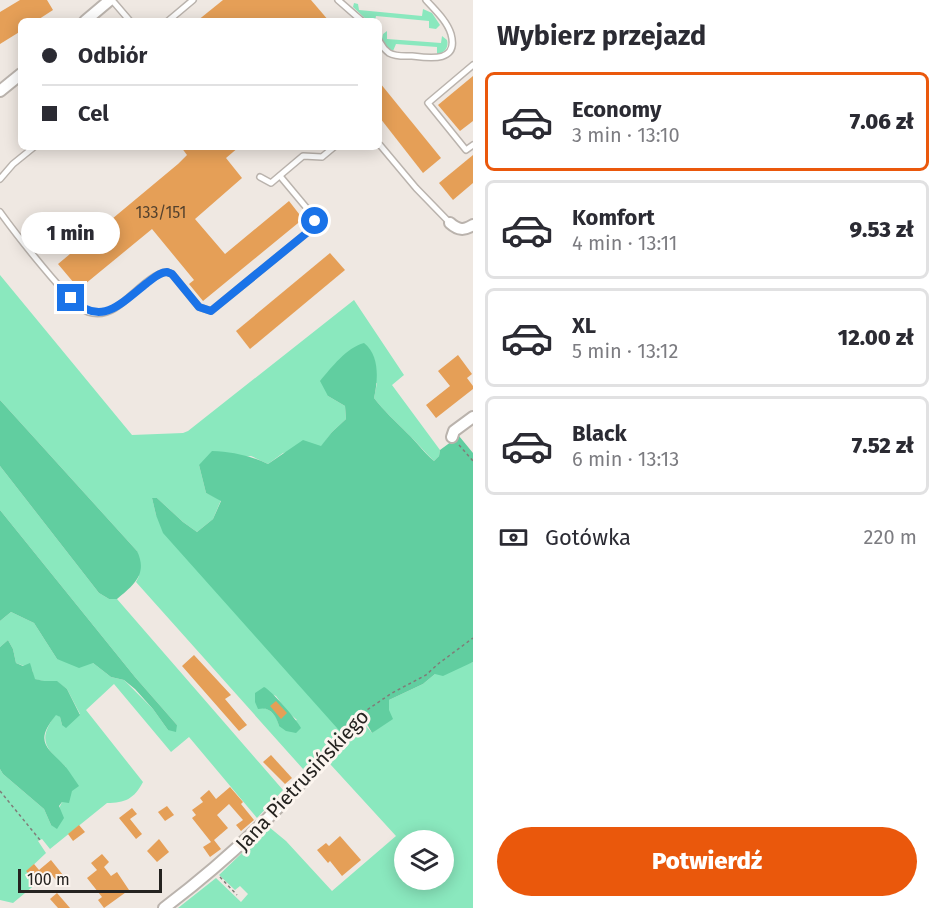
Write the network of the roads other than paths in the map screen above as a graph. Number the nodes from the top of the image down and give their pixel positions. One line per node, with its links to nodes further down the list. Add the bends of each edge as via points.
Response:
1 (111, 0): 5 (street); 6 (lane)
2 (193, 0): 7 (lane)
3 (338, 0): 8 (lane)
4 (426, 0): 9 (lane, via 450,33 452,45 447,54 437,58 394,55)
5 (89, 18)
6 (127, 18)
7 (172, 18)
8 (359, 18)
9 (382, 45)
10 (473, 65): 13 (lane, via 428,103 466,150)
11 (18, 77): 12 (street)
12 (0, 92)
13 (473, 145)
14 (382, 147): 21 (lane)
15 (30, 150): 19 (lane)
16 (331, 150): 17 (lane, via 322,158 303,156)
17 (280, 176): 18 (lane, via 271,183); 20 (lane, via 315,221 309,231 211,311 199,307 167,272 115,308 98,314 87,311 71,298)
18 (260, 177)
19 (0, 179)
20 (0, 212)
21 (450, 223): 22 (street, via 461,230)
22 (473, 225)
23 (473, 417): 24 (street)
24 (452, 437)
25 (317, 765): 26 (street, Jana Pietrusińskiego, via 243,845)
26 (164, 908)

